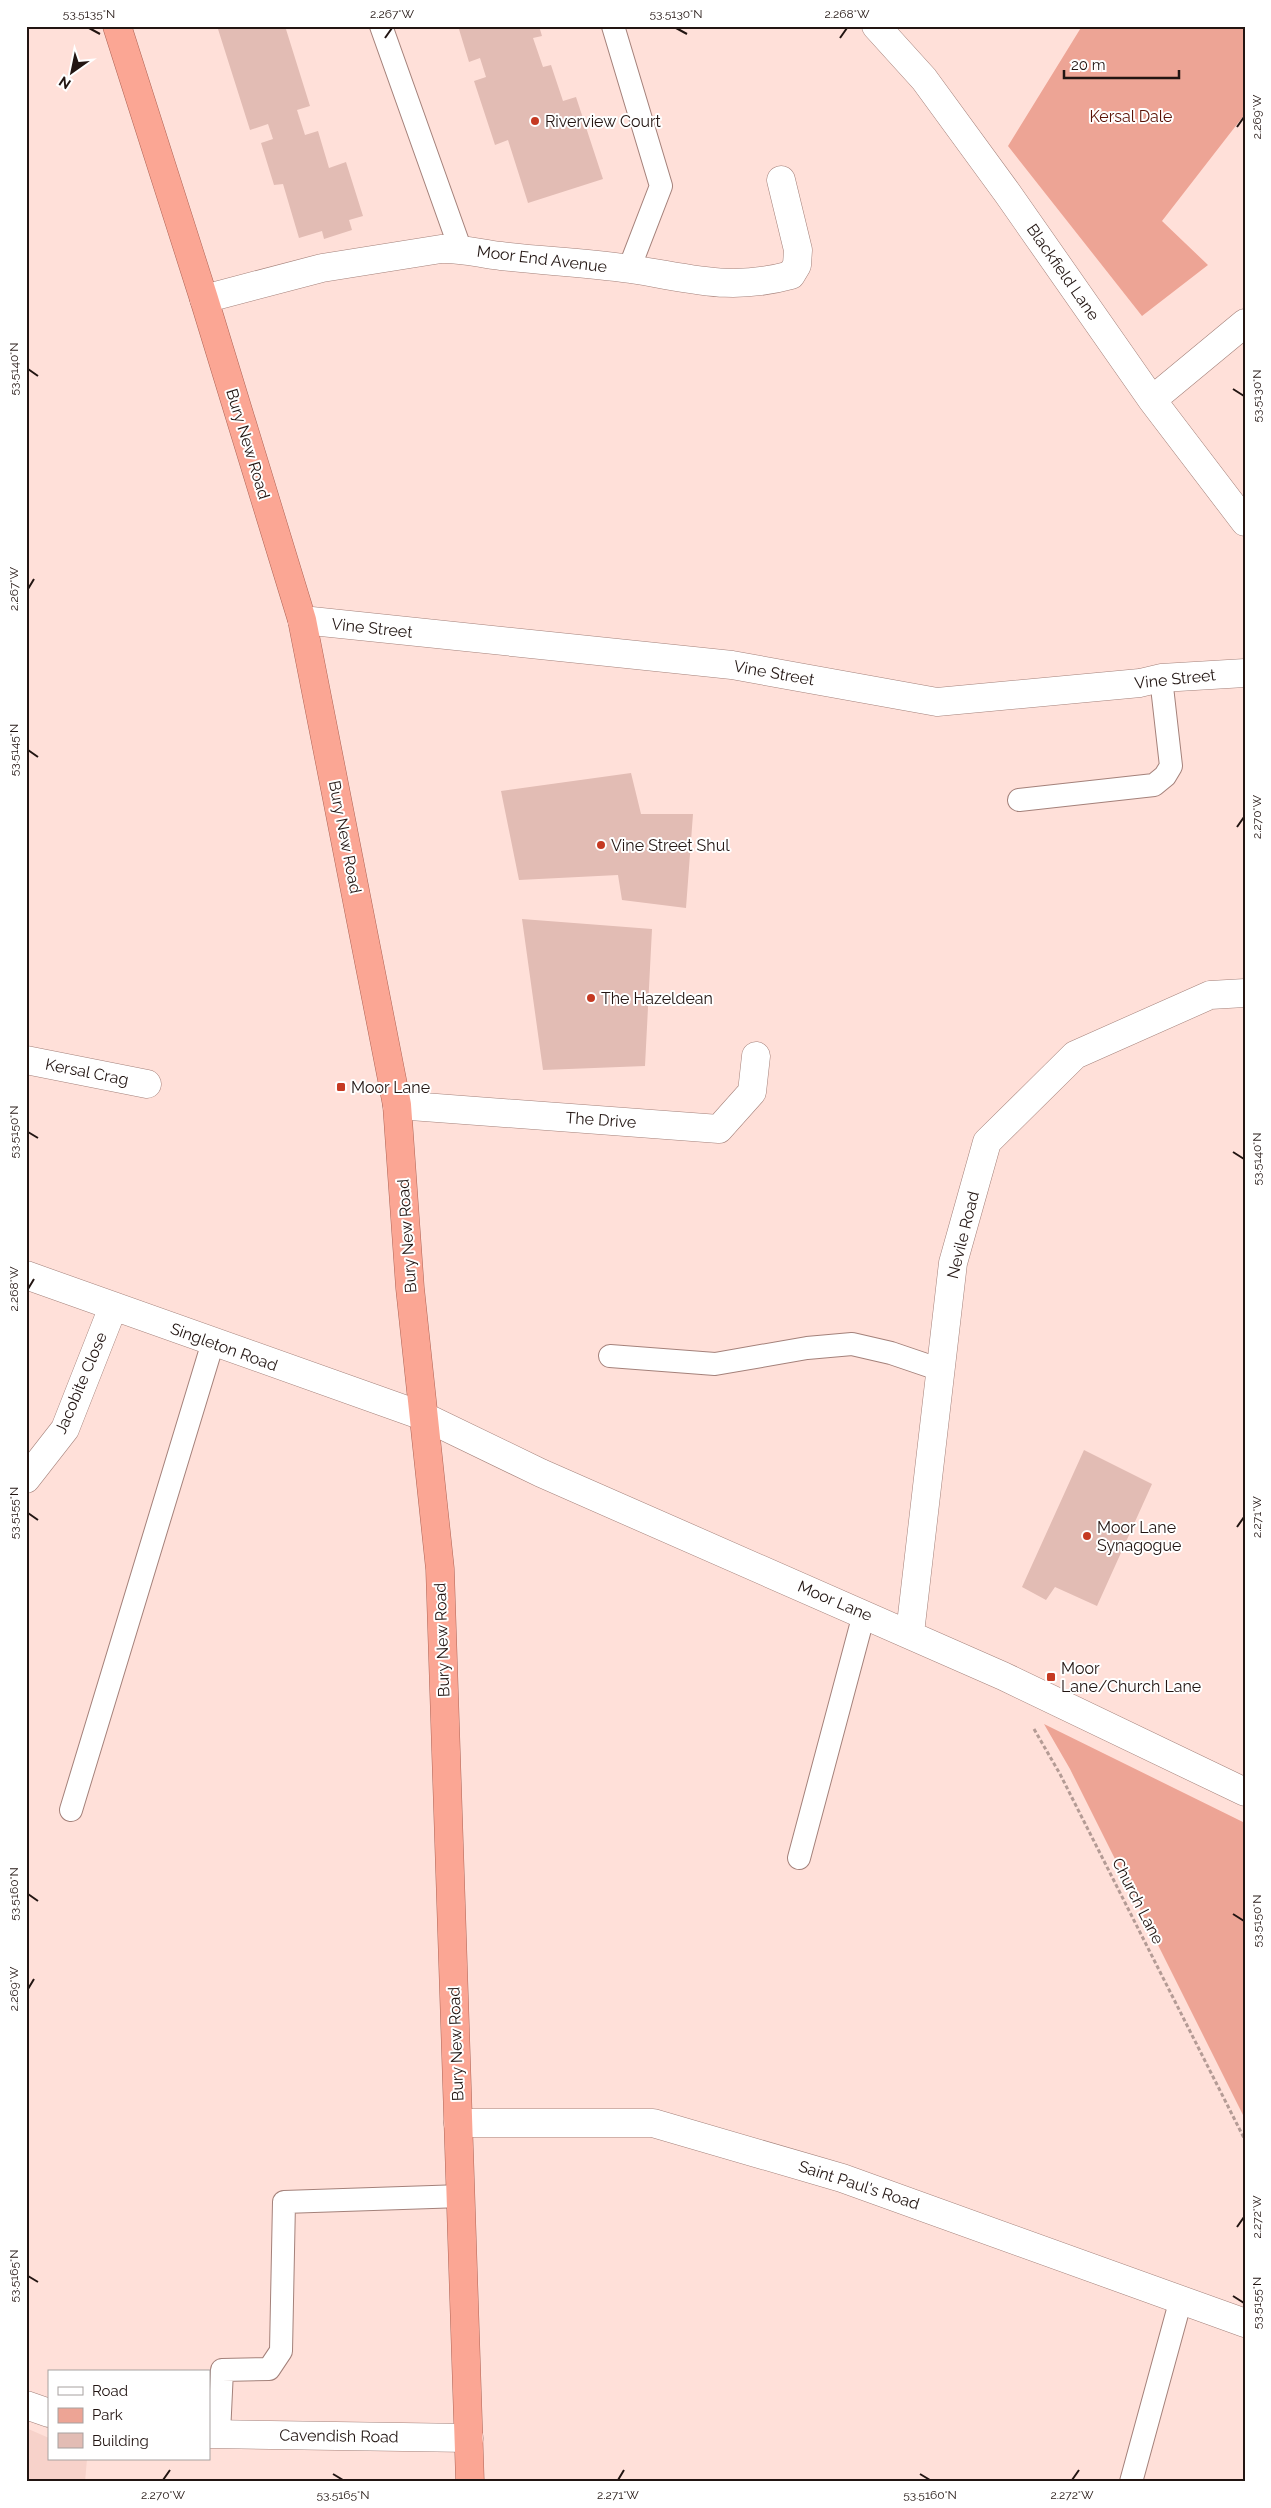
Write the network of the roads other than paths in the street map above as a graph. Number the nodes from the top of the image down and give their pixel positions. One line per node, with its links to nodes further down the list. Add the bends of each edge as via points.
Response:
1 (117, 26): 8 (highway, Bury New Road)
2 (381, 26): 6 (lane)
3 (613, 26): 7 (lane, Moor End Avenue, via 661,186)
4 (876, 26): 10 (street, Blackfield Lane, via 924,79)
5 (781, 180): 7 (street, via 798,250 797,265 791,275 763,283 711,284)
6 (460, 248): 7 (street, Moor End Avenue, via 498,256); 8 (street, Moor End Avenue, via 322,268)
7 (629, 269)
8 (204, 299): 12 (highway, Bury New Road)
9 (1245, 323): 10 (street)
10 (1152, 400): 11 (street, Blackfield Lane)
11 (1245, 522)
12 (302, 620): 14 (street, Vine Street, via 732,665 937,702 1140,683); 20 (highway, Bury New Road)
13 (1245, 673): 14 (street, Vine Street)
14 (1161, 678): 15 (lane, via 1171,766 1165,776 1154,785)
15 (1019, 800)
16 (1245, 993): 25 (street, Nevile Road, via 1210,995 1075,1055 987,1142 953,1263)
17 (756, 1056): 20 (street, The Drive, via 752,1092 718,1129)
18 (26, 1060): 19 (street, Kersal Crag)
19 (147, 1084)
20 (397, 1106): 26 (highway, Bury New Road)
21 (26, 1274): 22 (street, Singleton Road)
22 (113, 1307): 23 (street, Singleton Road); 27 (street, Jacobite Close, via 65,1429)
23 (212, 1342): 26 (street, Singleton Road); 31 (lane)
24 (610, 1356): 25 (lane, via 715,1364 807,1348 852,1344)
25 (941, 1370): 29 (street, Nevile Road)
26 (423, 1416): 28 (street, Moor Lane, via 541,1473); 33 (highway, Bury New Road, via 440,1569)
27 (26, 1479)
28 (864, 1614): 29 (street, Moor Lane); 32 (lane)
29 (910, 1633): 30 (street, Moor Lane)
30 (1245, 1792)
31 (71, 1810)
32 (799, 1858)
33 (458, 2123): 34 (highway, Bury New Road); 35 (street, Saint Paul's Road, via 653,2123 842,2178)
34 (462, 2196): 39 (lane, via 284,2202 280,2351 269,2369 222,2370); 40 (highway, Bury New Road)
35 (1181, 2299): 36 (street, Saint Paul's Road); 42 (lane)
36 (1245, 2323)
37 (26, 2405): 38 (street)
38 (48, 2413)
39 (214, 2434): 40 (street, Cavendish Road)
40 (468, 2438): 41 (highway, Bury New Road)
41 (470, 2482)
42 (1130, 2482)

